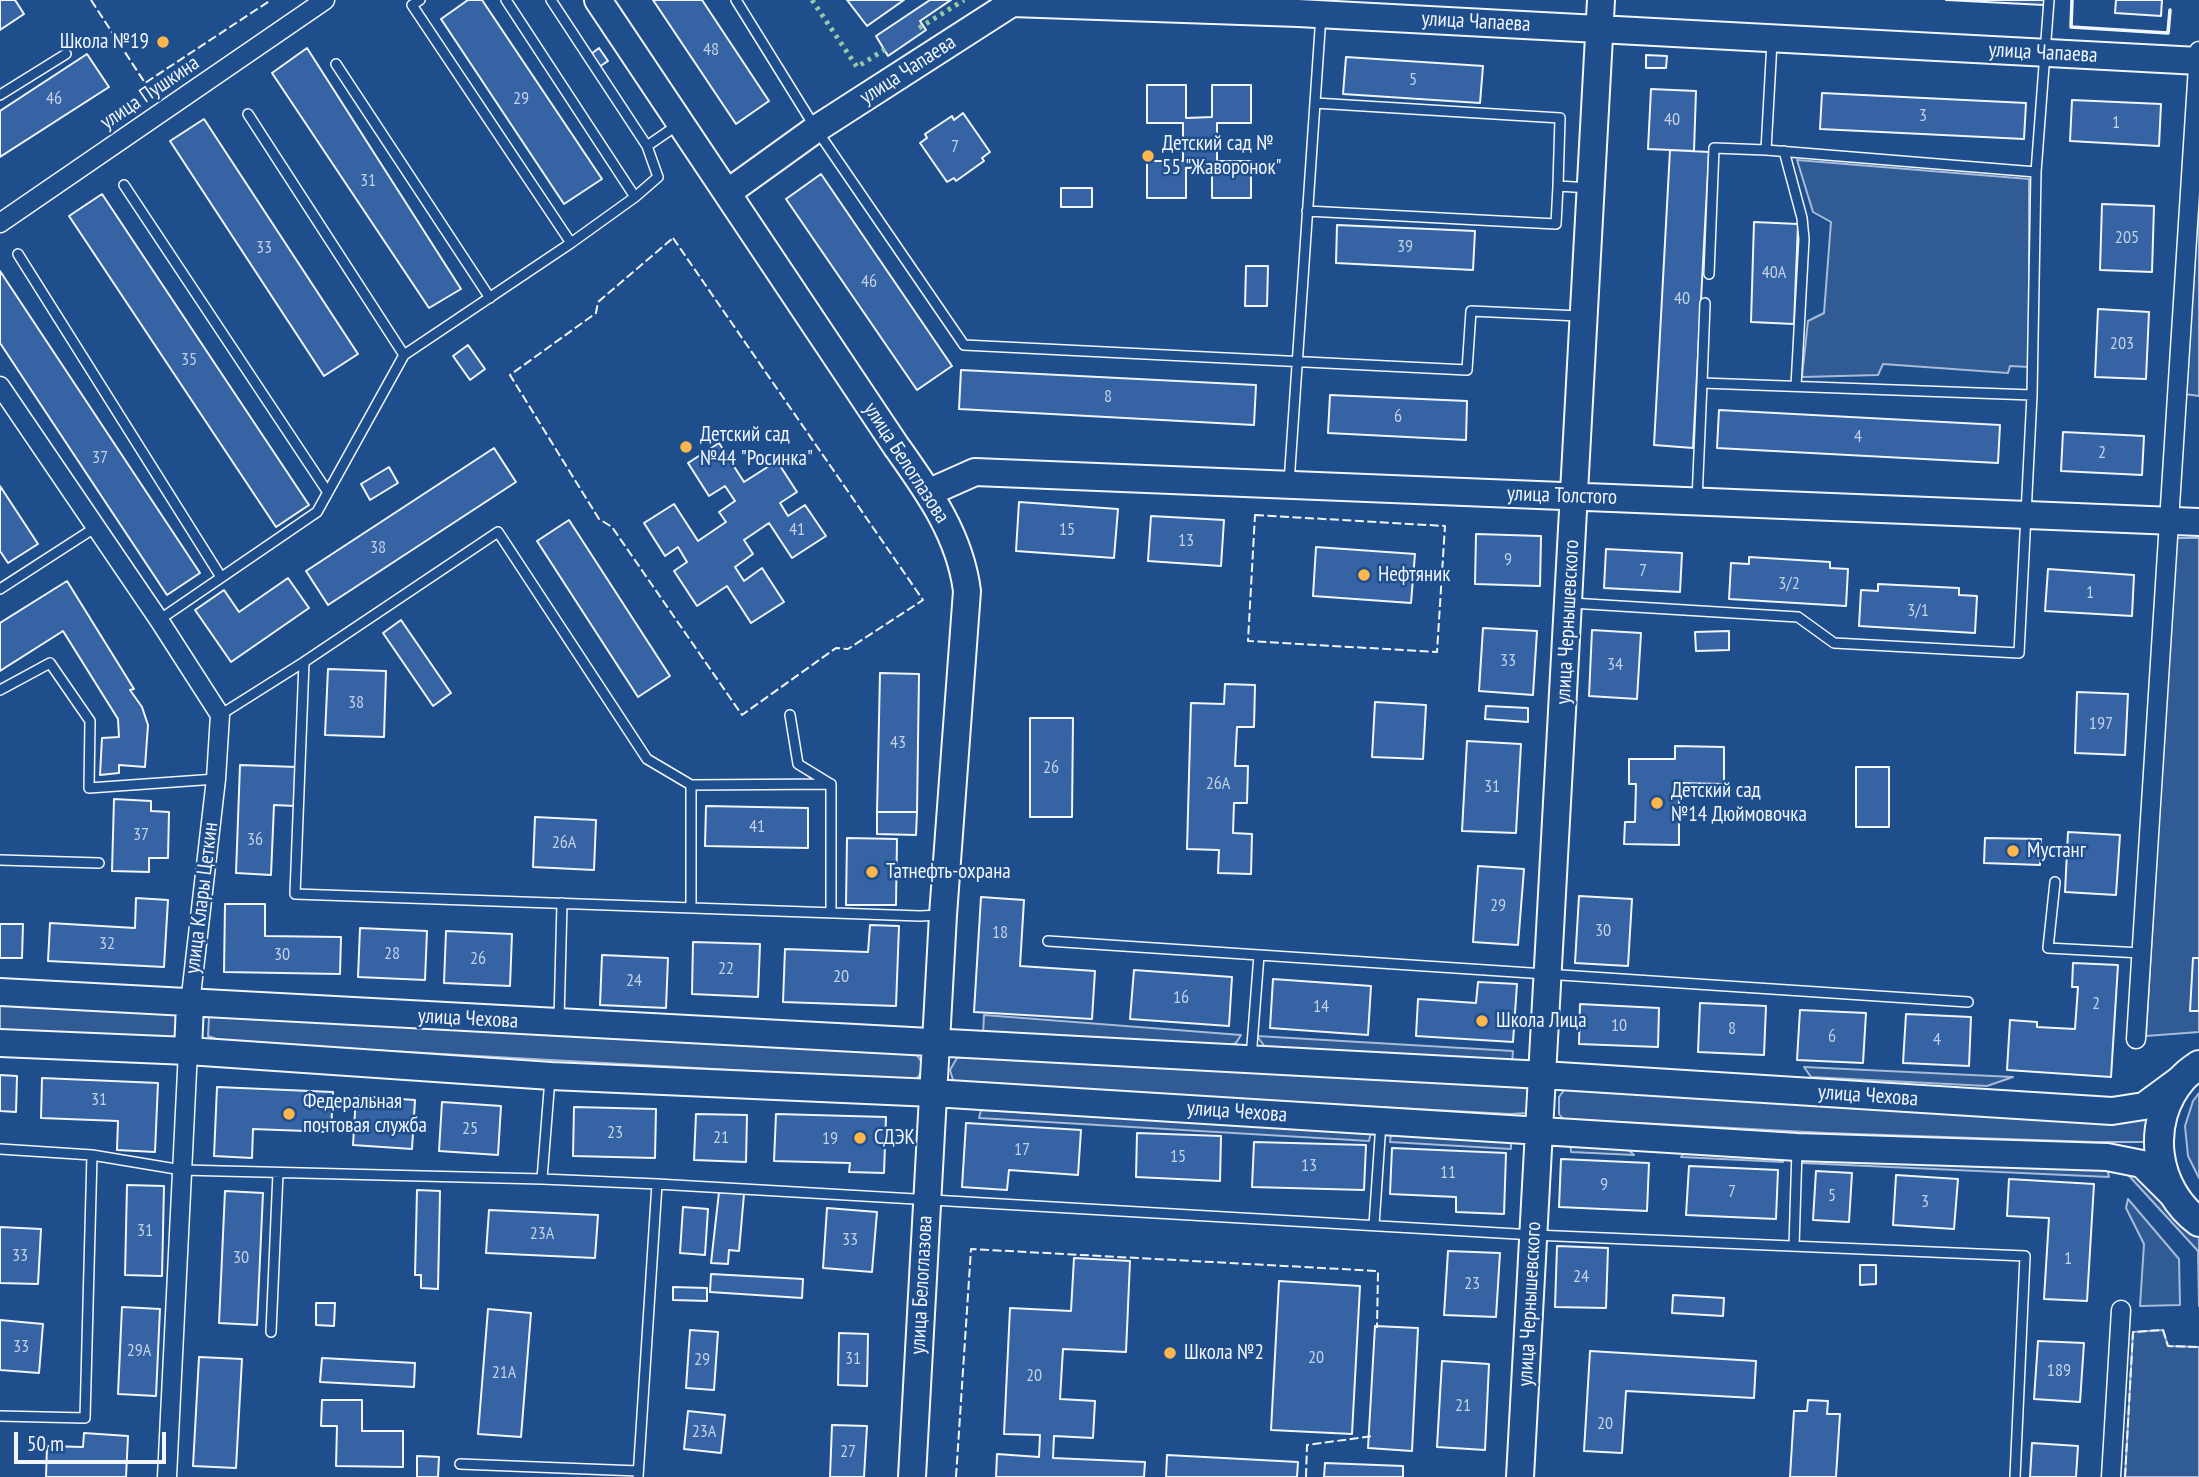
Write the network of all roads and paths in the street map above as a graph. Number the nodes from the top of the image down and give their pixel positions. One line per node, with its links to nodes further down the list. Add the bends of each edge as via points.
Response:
1 (325, 0): 33 (street, улица Пушкина)
2 (506, 0): 31 (lane)
3 (551, 0): 23 (lane)
4 (598, 0): 21 (street, улица Белоглазова)
5 (736, 0): 22 (lane)
6 (1601, 0): 11 (street, улица Чернышевского)
7 (2049, 0): 14 (lane)
8 (413, 2): 34 (lane)
9 (1012, 2): 10 (street, улица Чапаева); 22 (street, улица Чапаева)
10 (1306, 9): 11 (street, улица Чапаева); 19 (lane)
11 (1600, 29): 12 (street, улица Чапаева); 29 (street, улица Чернышевского)
12 (1773, 38): 14 (street, улица Чапаева); 24 (lane)
13 (2199, 49): 16 (street)
14 (2046, 53): 16 (street, улица Чапаева); 26 (lane)
15 (66, 54): 18 (lane)
16 (2199, 61): 52 (street)
17 (336, 64): 37 (lane)
18 (0, 95)
19 (1315, 103): 28 (lane, via 1560,118); 32 (lane)
20 (248, 114): 40 (lane)
21 (680, 123): 23 (lane); 30 (street, улица Белоглазова)
22 (816, 129): 30 (street, улица Чапаева); 41 (lane, via 964,345)
23 (647, 146): 31 (lane, via 659,177)
24 (1766, 150): 25 (lane); 36 (lane, via 1714,148)
25 (1784, 151): 26 (lane); 44 (lane, via 1804,239)
26 (2036, 172): 45 (lane)
27 (124, 185): 47 (lane)
28 (1558, 186): 29 (lane); 32 (lane, via 1556,224)
29 (1591, 188): 39 (street, улица Чернышевского)
30 (727, 193): 48 (street, улица Белоглазова)
31 (635, 197): 34 (lane)
32 (1307, 211): 41 (lane)
33 (0, 223)
34 (571, 243): 37 (lane)
35 (19, 254): 55 (lane)
36 (1709, 274)
37 (490, 298): 40 (lane)
38 (1705, 303): 42 (lane)
39 (1585, 316): 41 (lane, via 1471,311 1467,370); 49 (street, улица Чернышевского)
40 (404, 355): 47 (lane)
41 (1297, 362): 46 (lane)
42 (1702, 383): 44 (lane); 50 (lane)
43 (0, 386): 54 (street)
44 (1796, 386): 45 (lane)
45 (2032, 396): 51 (lane)
46 (1289, 485): 48 (street, улица Толстого, via 975,472); 49 (street, улица Толстого)
47 (327, 491): 55 (lane, via 317,513)
48 (930, 492): 72 (street, улица Белоглазова, via 957,549 967,591)
49 (1575, 496): 50 (street, улица Толстого); 57 (street, улица Чернышевского)
50 (1697, 501): 51 (street, улица Толстого)
51 (2026, 515): 52 (street, улица Толстого); 57 (lane, via 2020,653 1834,643 1798,617)
52 (2169, 521): 53 (street, улица Толстого); 74 (street)
53 (2199, 522)
54 (96, 527): 56 (lane); 58 (street)
55 (221, 578): 58 (lane)
56 (0, 589)
57 (1569, 603): 76 (street, улица Чернышевского)
58 (159, 620): 61 (street)
59 (304, 662): 61 (lane); 65 (lane, via 498,532 647,759); 69 (lane, via 295,894)
60 (0, 690): 63 (lane, via 50,663 90,721 89,788)
61 (220, 715): 63 (street, улица Клары Цеткин)
62 (790, 715): 64 (lane, via 798,764)
63 (216, 779): 79 (street, улица Клары Цеткин)
64 (831, 784): 65 (lane); 71 (lane)
65 (691, 785): 70 (lane)
66 (0, 860): 67 (lane)
67 (99, 863)
68 (2054, 882): 74 (lane, via 2049,948)
69 (562, 903): 70 (lane); 80 (lane)
70 (691, 908): 71 (lane)
71 (831, 912): 72 (lane)
72 (943, 915): 83 (street, улица Белоглазова)
73 (1048, 941): 75 (lane)
74 (2141, 953): 81 (street)
75 (1259, 955): 76 (lane); 85 (lane)
76 (1549, 974): 78 (lane); 87 (street, улица Чернышевского)
77 (0, 992): 79 (street, улица Чехова)
78 (1968, 1002)
79 (190, 1003): 80 (street, улица Чехова); 84 (street, улица Клары Цеткин)
80 (559, 1024): 83 (street, улица Чехова)
81 (2136, 1039)
82 (0, 1043): 84 (street, улица Чехова)
83 (936, 1044): 85 (street, улица Чехова); 89 (street)
84 (188, 1051): 88 (street, улица Чехова); 95 (street, улица Клары Цеткин)
85 (1251, 1060): 87 (street, улица Чехова)
86 (2191, 1071): 87 (street, улица Чехова, via 2144,1106 2112,1111); 100 (main road, via 2169,1097 2158,1131 2160,1162)
87 (1543, 1075): 91 (street)
88 (551, 1076): 89 (street, улица Чехова); 97 (lane)
89 (933, 1093): 90 (street, улица Чехова); 99 (street, улица Белоглазова)
90 (1381, 1122): 91 (street, улица Чехова); 101 (lane)
91 (1540, 1132): 92 (street, улица Чехова); 102 (street, улица Чернышевского)
92 (1797, 1147): 100 (street, улица Чехова, via 2107,1157 2142,1164); 103 (lane)
93 (0, 1149): 94 (lane)
94 (92, 1154): 95 (lane); 106 (lane, via 85,1418)
95 (182, 1170): 96 (lane); 109 (street, улица Клары Цеткин)
96 (278, 1173): 97 (lane); 105 (lane)
97 (542, 1179): 98 (lane)
98 (657, 1184): 99 (lane); 108 (lane)
99 (927, 1198): 101 (lane); 110 (street, улица Белоглазова)
100 (2189, 1214)
101 (1374, 1225): 102 (lane)
102 (1534, 1235): 103 (lane); 111 (street, улица Чернышевского)
103 (1794, 1246): 112 (lane, via 2025,1256)
104 (2121, 1310): 113 (street)
105 (271, 1332)
106 (0, 1416)
107 (460, 1464): 108 (lane)
108 (638, 1474)
109 (167, 1477)
110 (912, 1477)
111 (1520, 1477)
112 (2015, 1477)
113 (2111, 1477)

